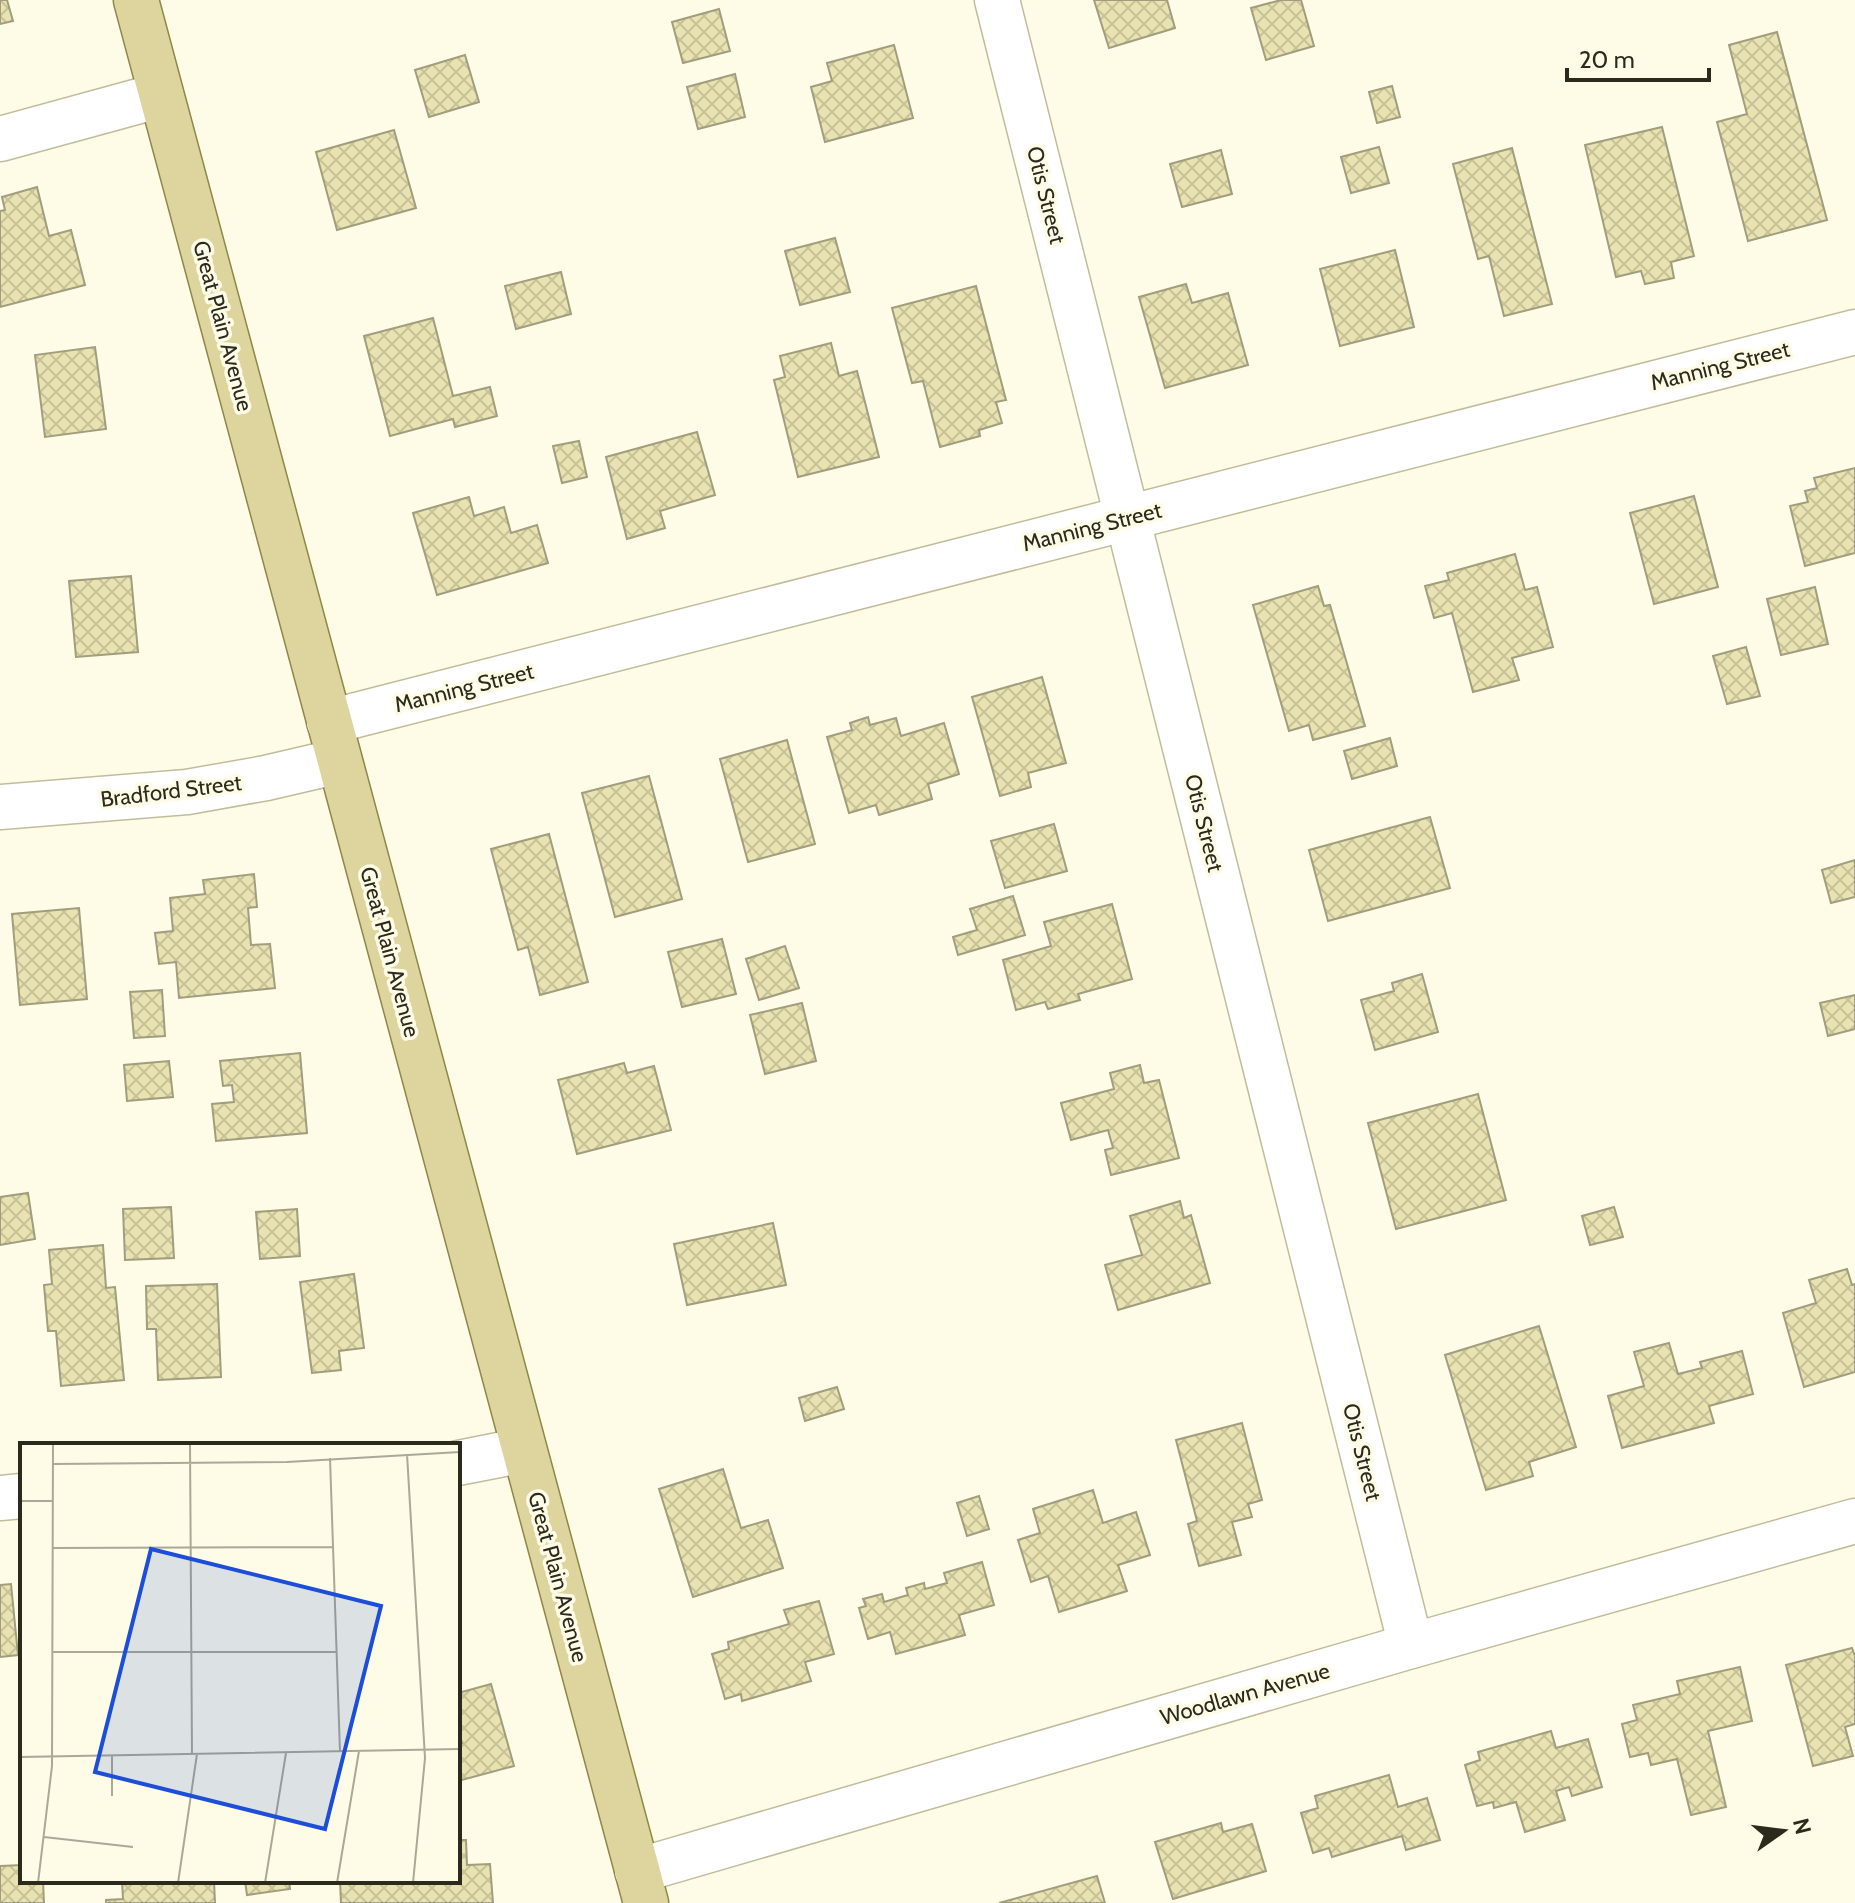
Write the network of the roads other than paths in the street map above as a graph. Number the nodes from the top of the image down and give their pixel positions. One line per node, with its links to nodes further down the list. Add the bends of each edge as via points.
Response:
1 (136, 0): 3 (main road, Great Plain Avenue)
2 (997, 0): 6 (street, Otis Street)
3 (161, 95): 4 (street); 7 (main road, Great Plain Avenue)
4 (0, 139)
5 (1855, 332): 6 (street, Manning Street)
6 (1127, 518): 7 (street, Manning Street); 14 (street, Otis Street)
7 (334, 741): 8 (street, Bradford Street, via 242,783); 9 (main road, Great Plain Avenue)
8 (0, 807)
9 (524, 1450): 10 (street); 15 (main road, Great Plain Avenue)
10 (460, 1463)
11 (20, 1496): 12 (street)
12 (0, 1498)
13 (1855, 1521): 14 (street, Woodlawn Avenue)
14 (1411, 1646): 15 (street, Woodlawn Avenue)
15 (641, 1887)

